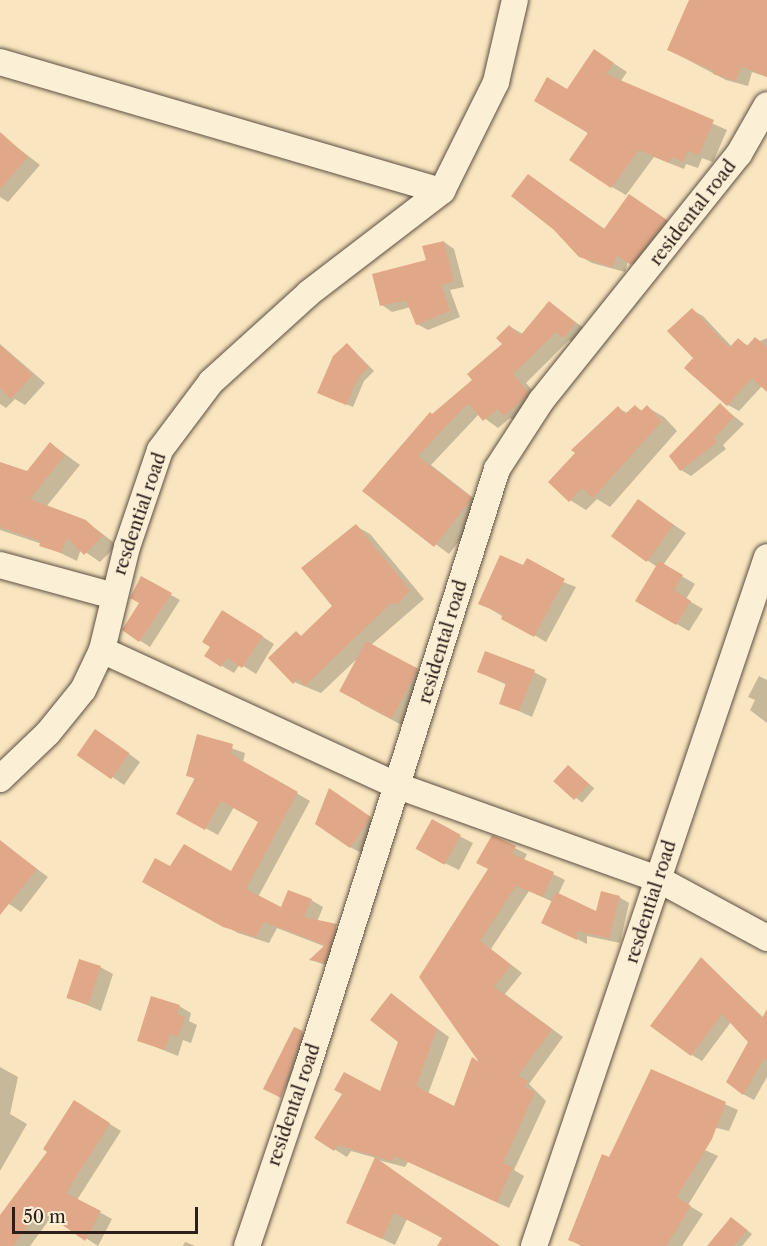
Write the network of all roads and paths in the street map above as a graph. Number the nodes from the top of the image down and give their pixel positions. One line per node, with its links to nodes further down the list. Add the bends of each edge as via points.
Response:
1 (515, 0): 4 (street, via 496,82)
2 (0, 62): 4 (street)
3 (767, 105): 10 (street, residental road, via 739,154 541,401 497,469)
4 (442, 191): 7 (street, resdential road, via 309,293 211,382 160,450)
5 (767, 556): 11 (street, resdential road)
6 (0, 565): 7 (street)
7 (114, 597): 8 (street, resdential road)
8 (102, 650): 9 (street, resdential road, via 83,690 48,733); 10 (street)
9 (0, 779)
10 (398, 786): 11 (street); 14 (street, residental road)
11 (658, 879): 12 (street); 13 (street, resdential road)
12 (767, 938)
13 (539, 1244)
14 (247, 1246)

